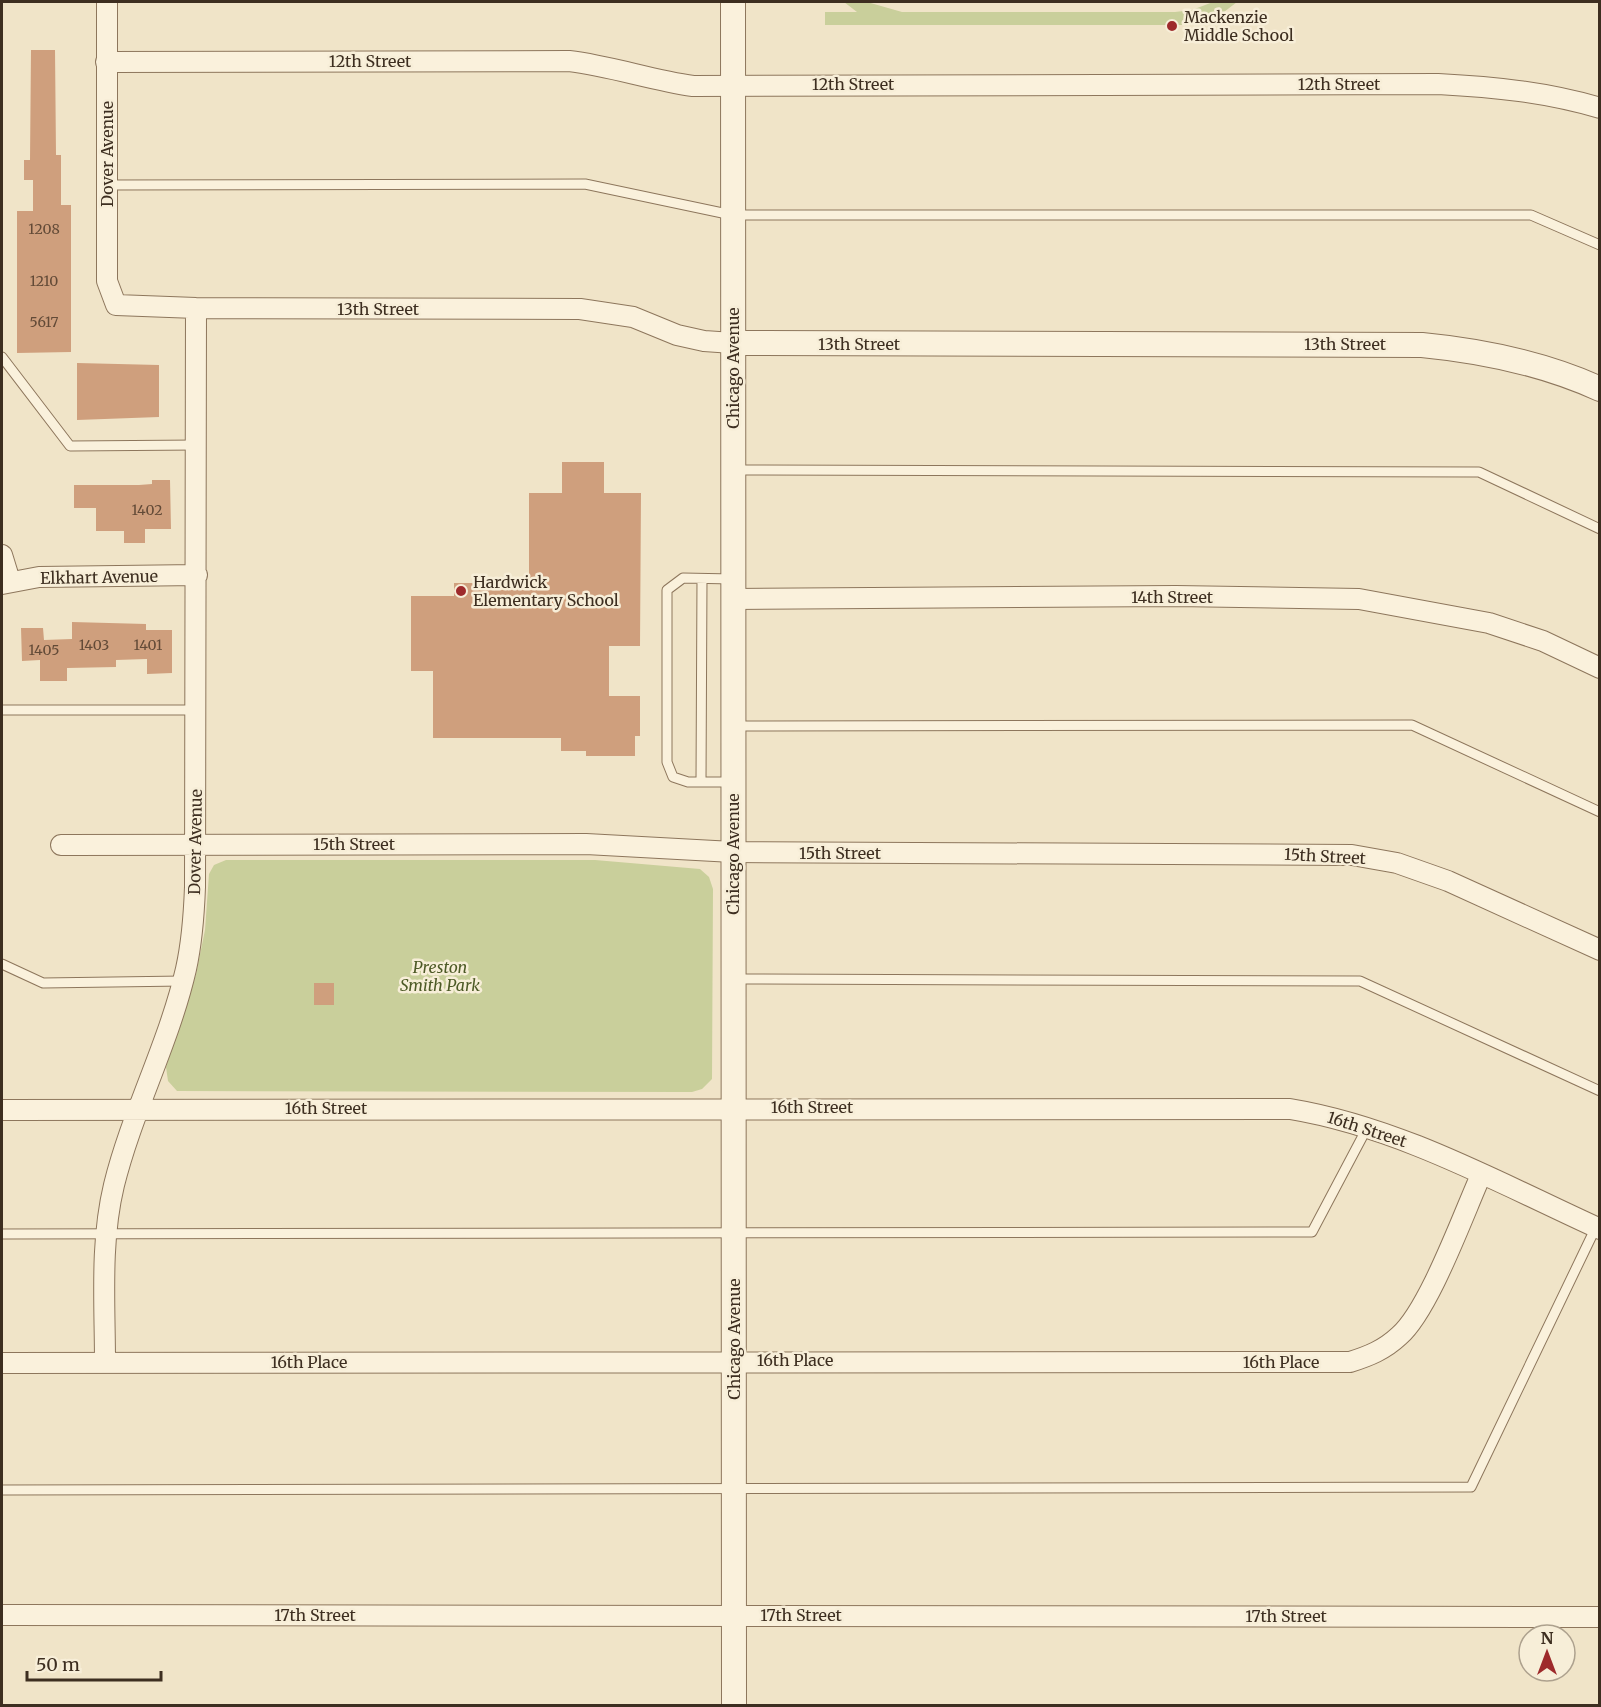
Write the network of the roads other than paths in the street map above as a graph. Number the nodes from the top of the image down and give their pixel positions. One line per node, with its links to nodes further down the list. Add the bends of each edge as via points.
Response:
1 (107, 2): 3 (street, Dover Avenue)
2 (733, 2): 4 (street, Chicago Avenue)
3 (106, 62): 4 (street, 12th Street, via 569,61 664,82); 6 (street, Dover Avenue)
4 (732, 85): 5 (street, 12th Street, via 1438,84 1508,87 1557,95); 7 (street, Chicago Avenue)
5 (1599, 108)
6 (107, 185): 7 (lane, via 585,184); 9 (street, Dover Avenue, via 107,281)
7 (732, 215): 8 (lane, via 1531,215); 11 (street, Chicago Avenue)
8 (1599, 244)
9 (116, 305): 10 (street, 13th Street)
10 (196, 308): 11 (street, 13th Street, via 580,309 633,317 704,341); 14 (street, Dover Avenue)
11 (733, 342): 13 (street, 13th Street, via 1422,345 1479,351 1530,363); 15 (street, Chicago Avenue)
12 (2, 357): 14 (lane, via 70,446)
13 (1599, 389)
14 (197, 445): 18 (street, Dover Avenue)
15 (733, 470): 16 (lane, via 1479,472); 21 (street, Chicago Avenue)
16 (1599, 529)
17 (2, 555): 20 (street)
18 (197, 575): 20 (street, Elkhart Avenue, via 39,577); 24 (street, Dover Avenue)
19 (702, 579): 21 (lane); 26 (lane); 26 (lane, via 684,578 667,590 667,762 673,777)
20 (6, 583)
21 (733, 589): 22 (street, 14th Street, via 1359,599 1489,623 1544,641); 25 (street, Chicago Avenue)
22 (1599, 668)
23 (2, 710): 24 (lane)
24 (196, 710): 29 (street, Dover Avenue)
25 (733, 726): 27 (street, Chicago Avenue); 28 (lane, via 1412,724)
26 (701, 782): 27 (lane)
27 (733, 782): 31 (street, Chicago Avenue)
28 (1599, 812)
29 (195, 844): 30 (street, 15th Street); 31 (street, 15th Street, via 586,844); 35 (street, Dover Avenue, via 192,929)
30 (61, 845)
31 (733, 852): 32 (street, 15th Street, via 1352,855 1397,863 1448,881); 34 (street, Chicago Avenue)
32 (1599, 950)
33 (2, 964): 35 (lane, via 43,983)
34 (733, 979): 36 (lane, via 1360,981); 37 (street, Chicago Avenue)
35 (183, 981): 38 (street, Dover Avenue)
36 (1599, 1091)
37 (734, 1107): 38 (street, 16th Street); 40 (street, 16th Street, via 1290,1109 1336,1116); 45 (street, Chicago Avenue)
38 (139, 1109): 39 (street, 16th Street); 44 (street, Dover Avenue, via 114,1186)
39 (2, 1110)
40 (1368, 1127): 41 (street, 16th Street); 45 (lane, via 1312,1232)
41 (1481, 1175): 42 (street, 16th Street); 46 (street, 16th Place, via 1419,1313 1400,1335 1376,1353 1350,1362)
42 (1598, 1228): 50 (lane, via 1471,1488)
43 (2, 1234): 44 (lane)
44 (107, 1234): 45 (lane); 48 (street, Dover Avenue)
45 (734, 1235): 46 (street, Chicago Avenue)
46 (734, 1360): 48 (street, 16th Place); 50 (street, Chicago Avenue)
47 (2, 1363): 48 (street, 16th Place)
48 (105, 1363)
49 (2, 1490): 50 (lane)
50 (734, 1491): 52 (street, Chicago Avenue)
51 (2, 1615): 52 (street, 17th Street)
52 (734, 1615): 53 (street, 17th Street); 54 (street, Chicago Avenue)
53 (1599, 1617)
54 (734, 1706)

